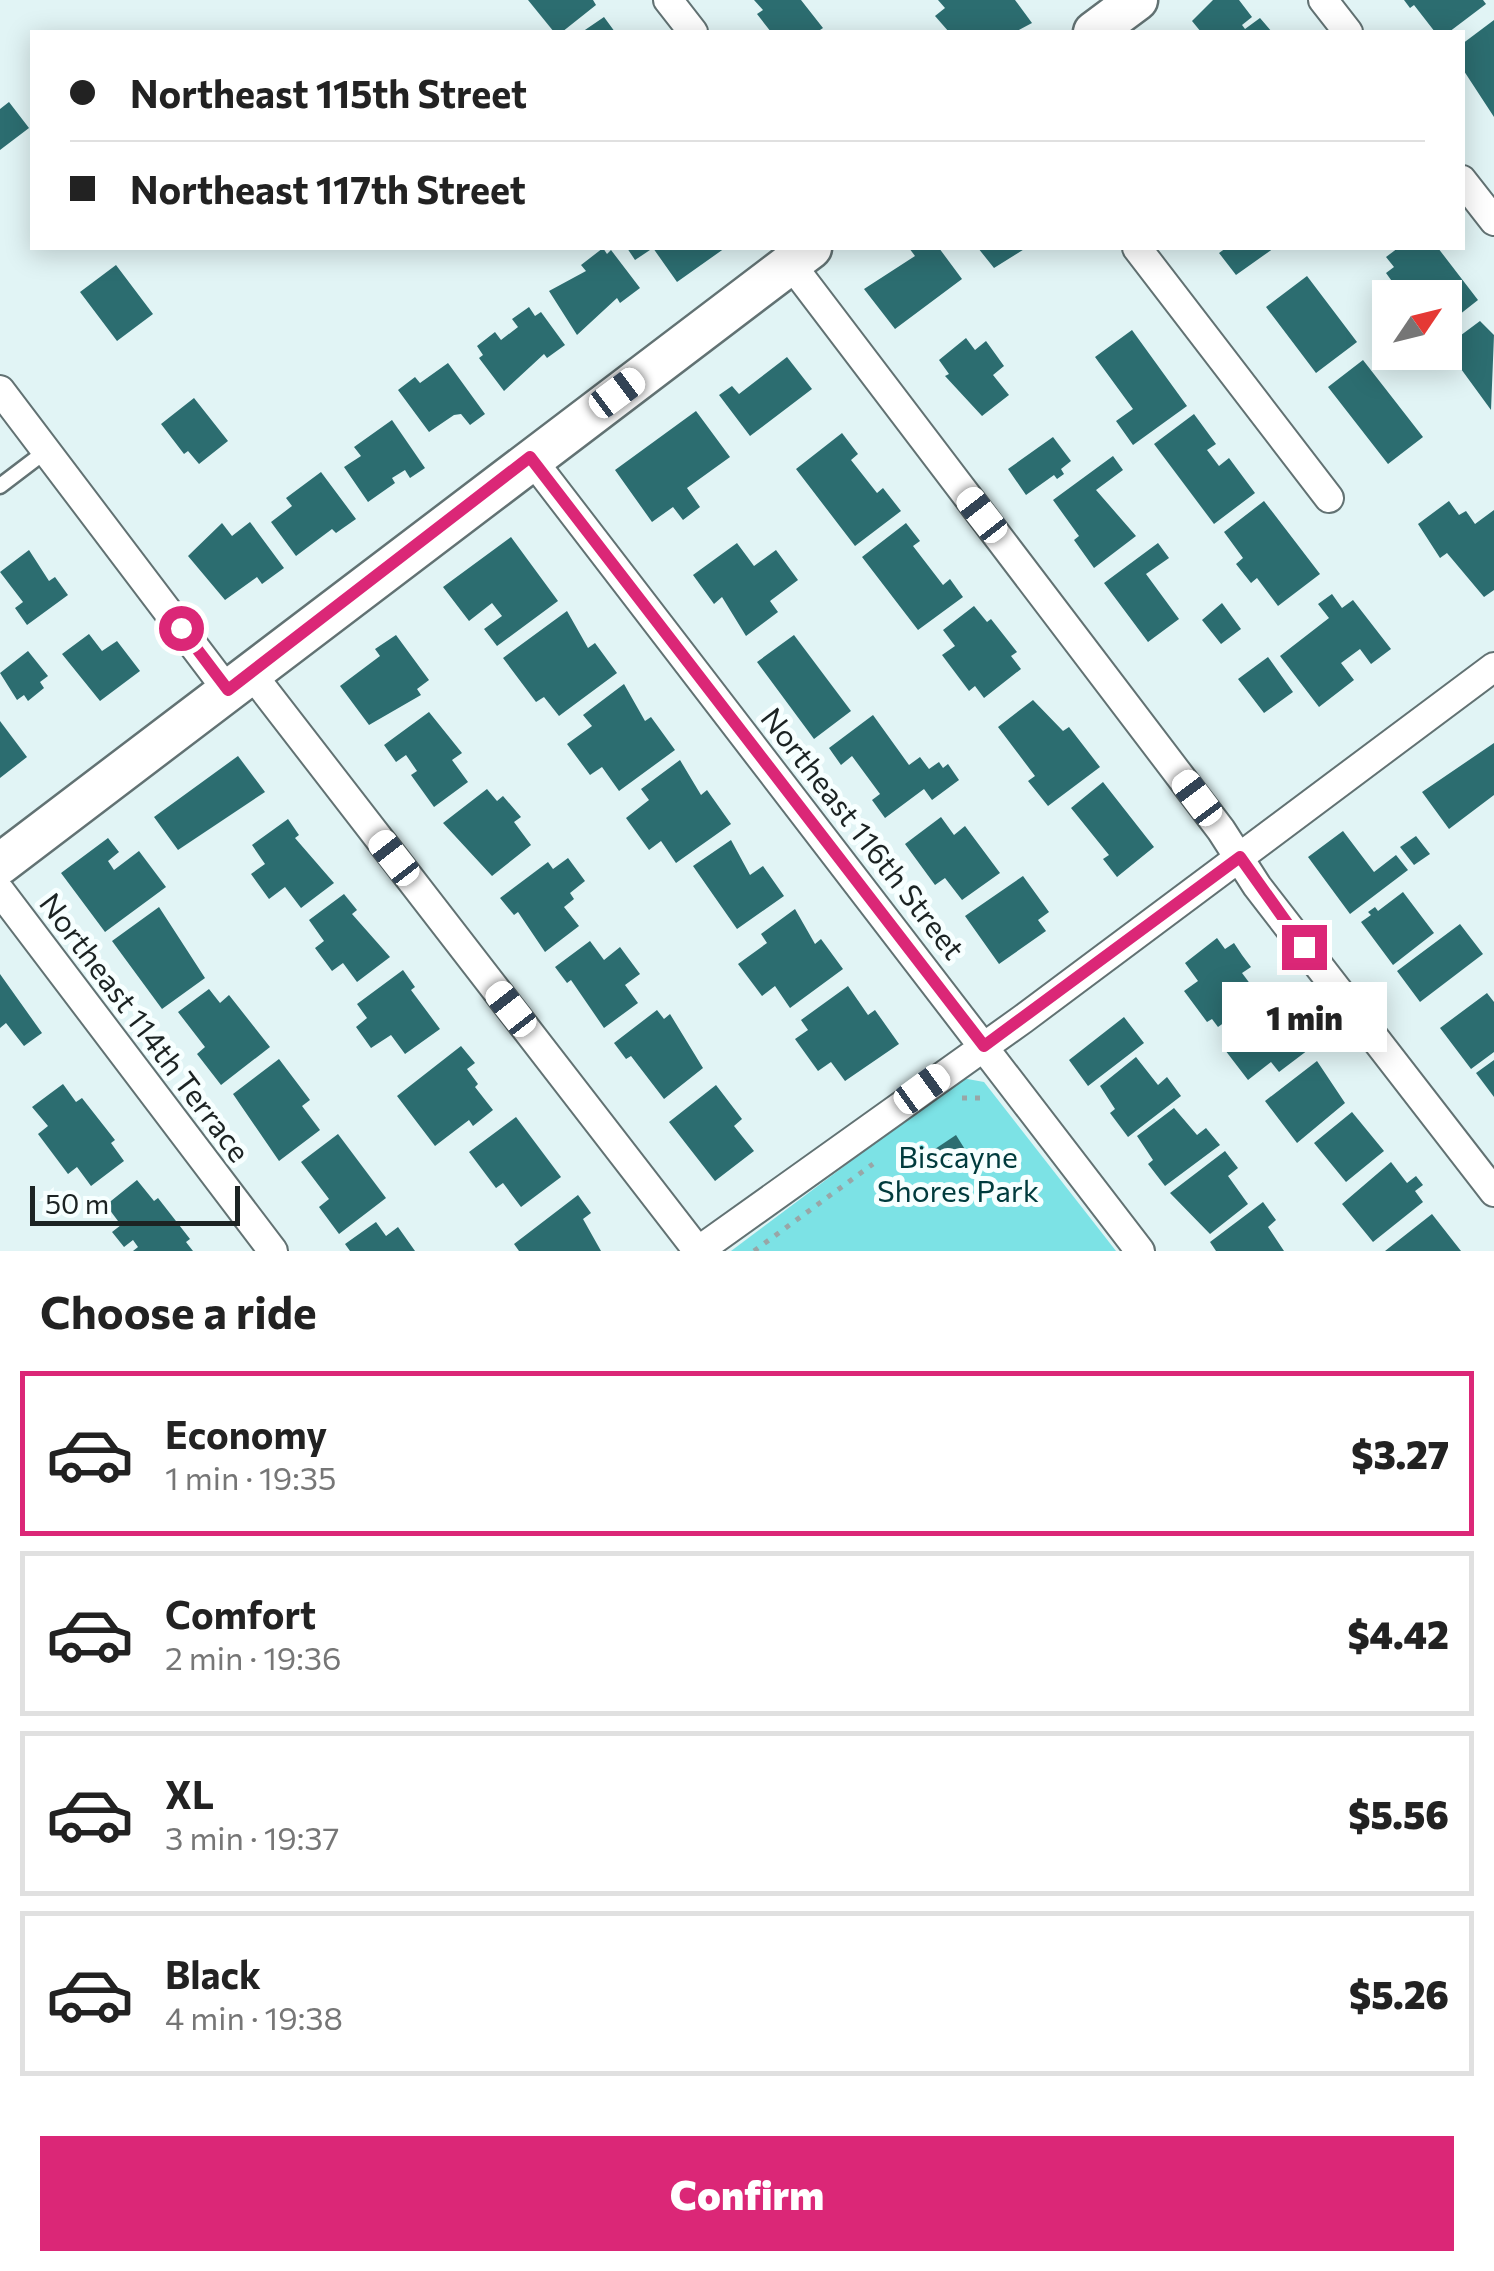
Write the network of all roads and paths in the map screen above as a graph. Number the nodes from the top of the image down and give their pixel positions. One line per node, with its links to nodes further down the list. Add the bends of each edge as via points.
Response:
1 (668, 0): 3 (street)
2 (1324, 0): 4 (street)
3 (691, 30)
4 (1346, 30)
5 (1465, 184): 6 (street)
6 (1494, 221)
7 (1138, 250): 13 (street)
8 (801, 256): 11 (street); 16 (street)
9 (0, 390): 10 (street)
10 (46, 451): 12 (lane); 15 (street)
11 (530, 457): 15 (street); 19 (street, Northeast 116th Street)
12 (0, 486)
13 (1328, 498)
14 (1494, 666): 16 (street)
15 (239, 682): 17 (street); 25 (street)
16 (1240, 857): 19 (street); 23 (street)
17 (0, 864)
18 (0, 892): 24 (street, Northeast 114th Terrace)
19 (984, 1046): 25 (street); 27 (street, Northeast 116th Street)
20 (946, 1110): 21 (path, via 962,1098 983,1096)
21 (995, 1111)
22 (882, 1157): 26 (path)
23 (1494, 1192)
24 (274, 1251)
25 (698, 1251)
26 (754, 1251)
27 (1140, 1251)

